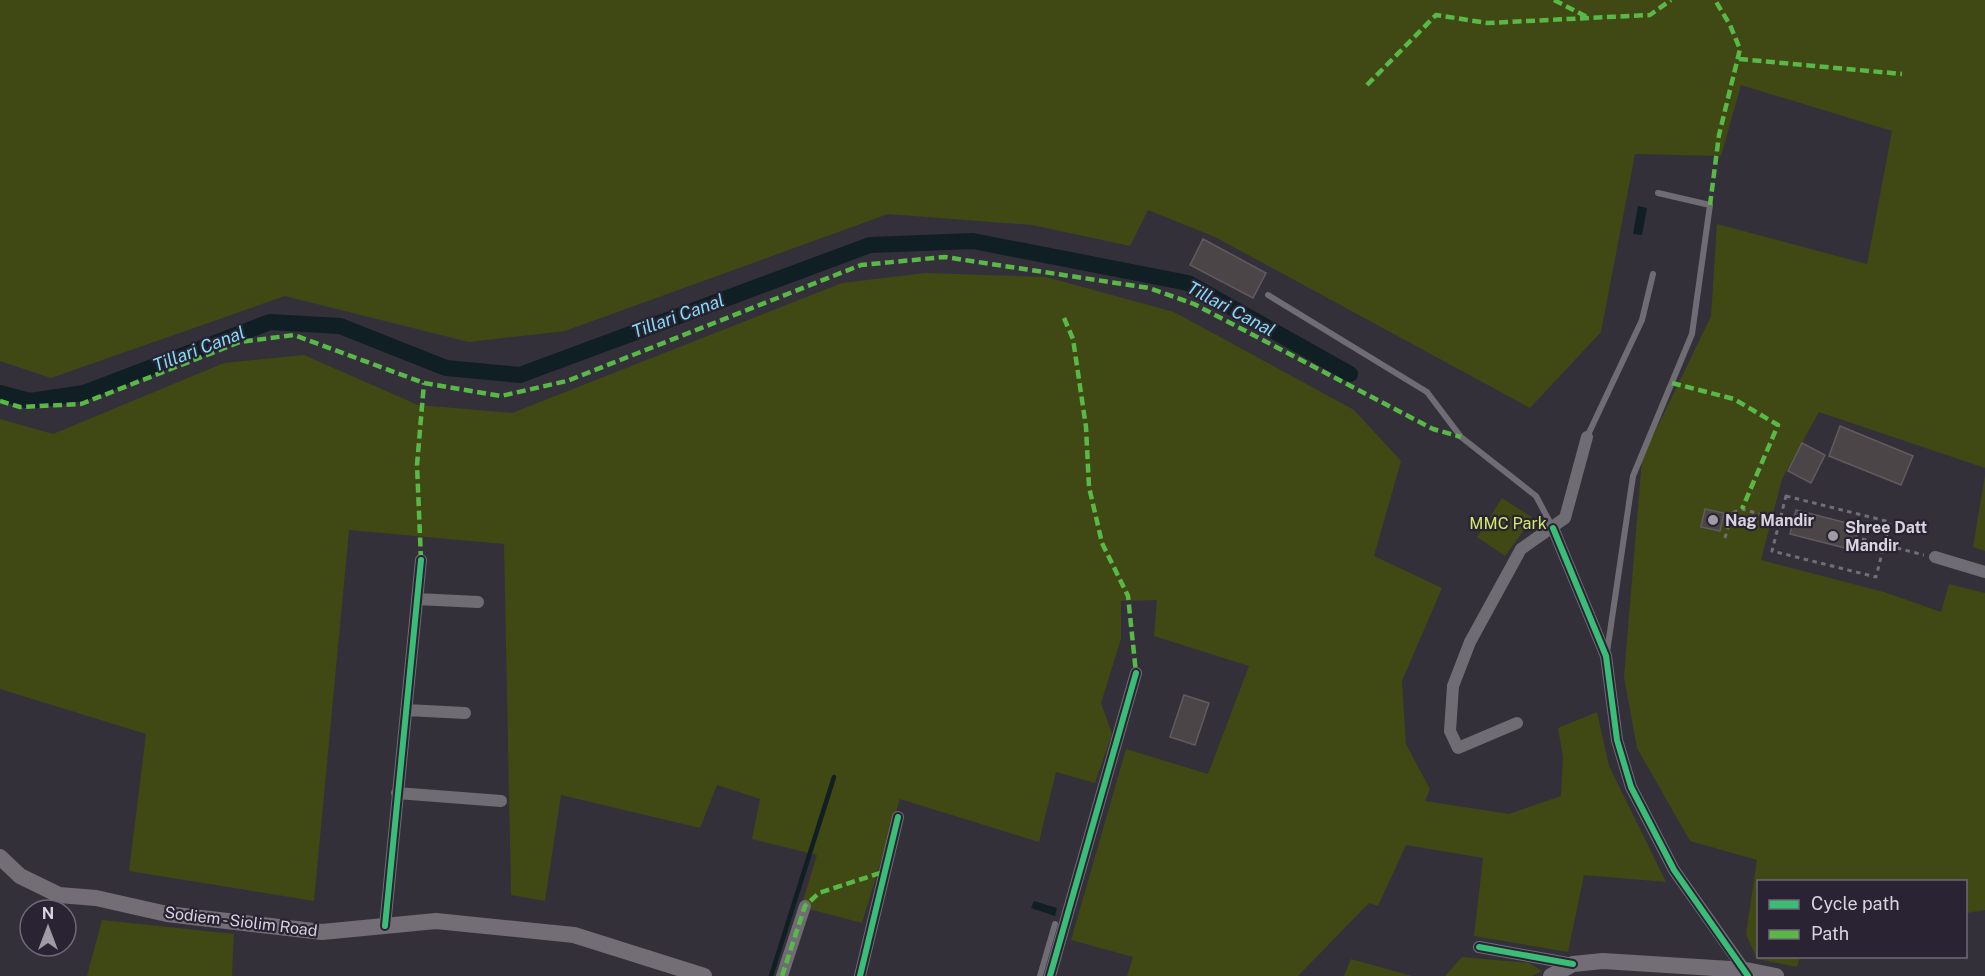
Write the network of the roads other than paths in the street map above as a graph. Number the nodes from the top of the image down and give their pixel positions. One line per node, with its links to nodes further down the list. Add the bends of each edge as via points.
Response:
1 (1658, 193): 11 (lane, via 1710,205 1692,334 1634,476)
2 (1653, 274): 4 (lane, via 1642,321)
3 (1268, 295): 5 (lane, via 1428,392 1461,437 1536,496)
4 (1587, 437): 5 (street, via 1565,518)
5 (1553, 528): 11 (street); 15 (street, via 1521,549 1470,642 1453,686 1450,731 1458,748)
6 (1935, 557): 8 (street)
7 (421, 560): 9 (street)
8 (1985, 572)
9 (417, 599): 10 (street); 13 (street)
10 (478, 602)
11 (1606, 656): 25 (street, via 1617,740 1632,787 1674,870)
12 (1136, 673): 30 (street)
13 (406, 710): 14 (street); 16 (street)
14 (465, 713)
15 (1517, 723)
16 (398, 793): 17 (street); 22 (street)
17 (501, 801)
18 (898, 817): 28 (street)
19 (0, 857): 22 (main road, Sodiem - Siolim Road, via 20,876 59,895 96,898 167,914 322,932)
20 (805, 906): 27 (street)
21 (1055, 924): 29 (lane)
22 (385, 926): 26 (main road, Sodiem - Siolim Road, via 436,921 574,935)
23 (1479, 947): 24 (street)
24 (1573, 964): 25 (main road, via 1603,961); 31 (main road)
25 (1747, 973): 32 (main road)
26 (704, 976)
27 (782, 976)
28 (860, 976)
29 (1040, 976)
30 (1050, 976)
31 (1551, 976)
32 (1776, 976)

